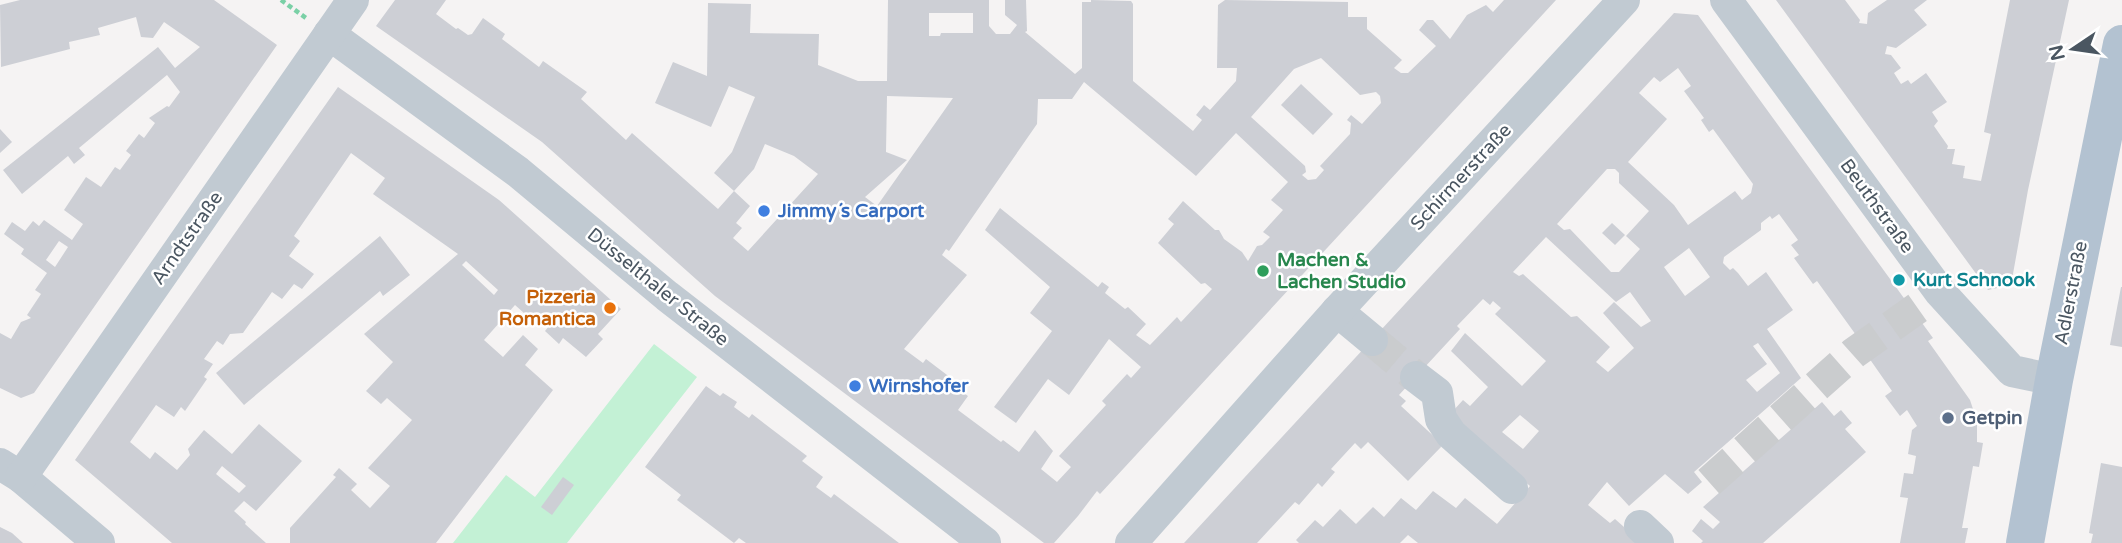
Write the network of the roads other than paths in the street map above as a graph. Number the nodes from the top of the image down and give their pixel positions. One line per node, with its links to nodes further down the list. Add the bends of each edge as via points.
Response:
1 (353, 0): 4 (street, Arndtstraße)
2 (1624, 0): 6 (street, Schirmerstraße)
3 (1726, 0): 9 (street, Beuthstraße, via 1940,292 2012,371)
4 (329, 34): 10 (street, Arndtstraße); 13 (street, Düsselthaler Straße, via 518,172 667,296)
5 (2122, 44): 9 (main road, Adlerstraße)
6 (1337, 311): 7 (street); 14 (street, Schirmerstraße)
7 (1372, 340)
8 (1416, 377): 11 (street, via 1437,393 1441,419 1451,434)
9 (2054, 380): 15 (main road, Adlerstraße)
10 (11, 471): 12 (street)
11 (1512, 488)
12 (99, 543)
13 (985, 543)
14 (1131, 543)
15 (2025, 543)

